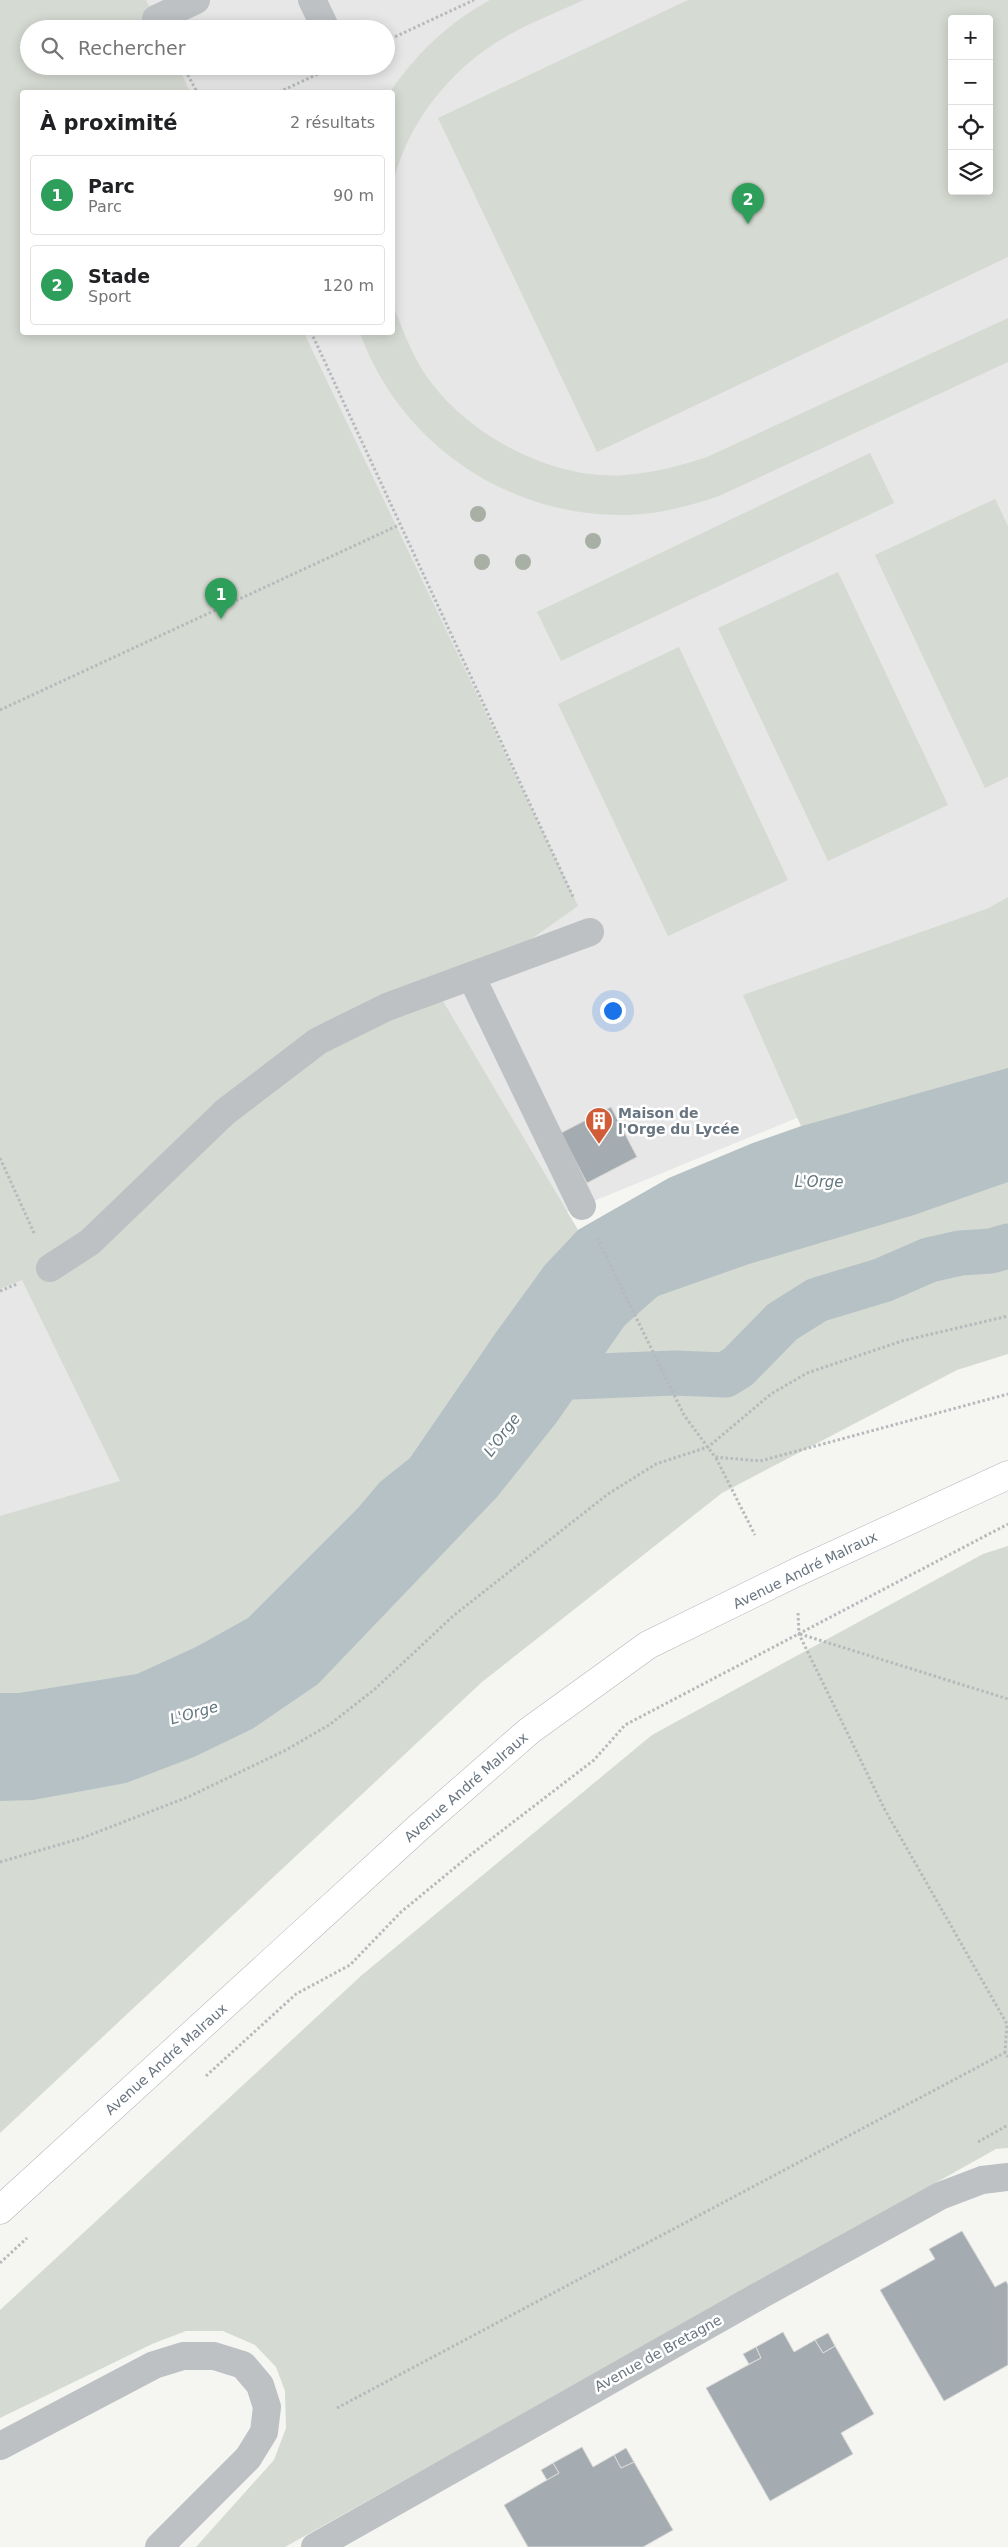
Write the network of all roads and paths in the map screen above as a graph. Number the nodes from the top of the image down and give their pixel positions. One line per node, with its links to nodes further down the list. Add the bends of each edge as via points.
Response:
1 (196, 0): 4 (street)
2 (312, 0): 5 (street)
3 (474, 0): 6 (path)
4 (156, 18)
5 (322, 20)
6 (395, 37)
7 (187, 75): 9 (path)
8 (315, 75): 10 (path)
9 (196, 90)
10 (284, 90)
11 (312, 335): 12 (path)
12 (399, 525): 13 (path); 14 (path)
13 (0, 710)
14 (590, 932): 15 (street)
15 (471, 976): 17 (street); 18 (street, via 387,1008 318,1040 225,1112 90,1242)
16 (0, 1158): 18 (path)
17 (582, 1206): 22 (path, via 684,1415)
18 (50, 1268): 19 (path)
19 (0, 1291)
20 (1008, 1316): 22 (path, via 902,1341 807,1374 771,1394)
21 (1008, 1394): 23 (path, via 760,1461)
22 (708, 1447): 23 (path); 30 (path, via 656,1464 608,1494 453,1616 330,1725 188,1797 82,1838)
23 (715, 1457): 26 (path)
24 (1008, 1475): 27 (main road, Avenue André Malraux)
25 (1008, 1524): 28 (path)
26 (755, 1535)
27 (797, 1572): 28 (path); 37 (main road, Avenue André Malraux, via 648,1645 530,1731 419,1827)
28 (799, 1634): 29 (path); 31 (path, via 885,1810 1007,2024); 33 (path, via 625,1725 594,1760 401,1912 350,1965 296,1994)
29 (1008, 1699)
30 (0, 1862)
31 (1007, 2051): 32 (path); 40 (path)
32 (1008, 2057)
33 (201, 2080)
34 (1008, 2125): 35 (path)
35 (978, 2142)
36 (1008, 2177): 43 (street, Avenue de Bretagne, via 982,2180 940,2196)
37 (0, 2210)
38 (28, 2237): 39 (path)
39 (0, 2263)
40 (337, 2408)
41 (0, 2446): 42 (street, via 154,2365 183,2356 214,2356 243,2365 260,2385 267,2407 264,2432 248,2458)
42 (159, 2547)
43 (315, 2547)

